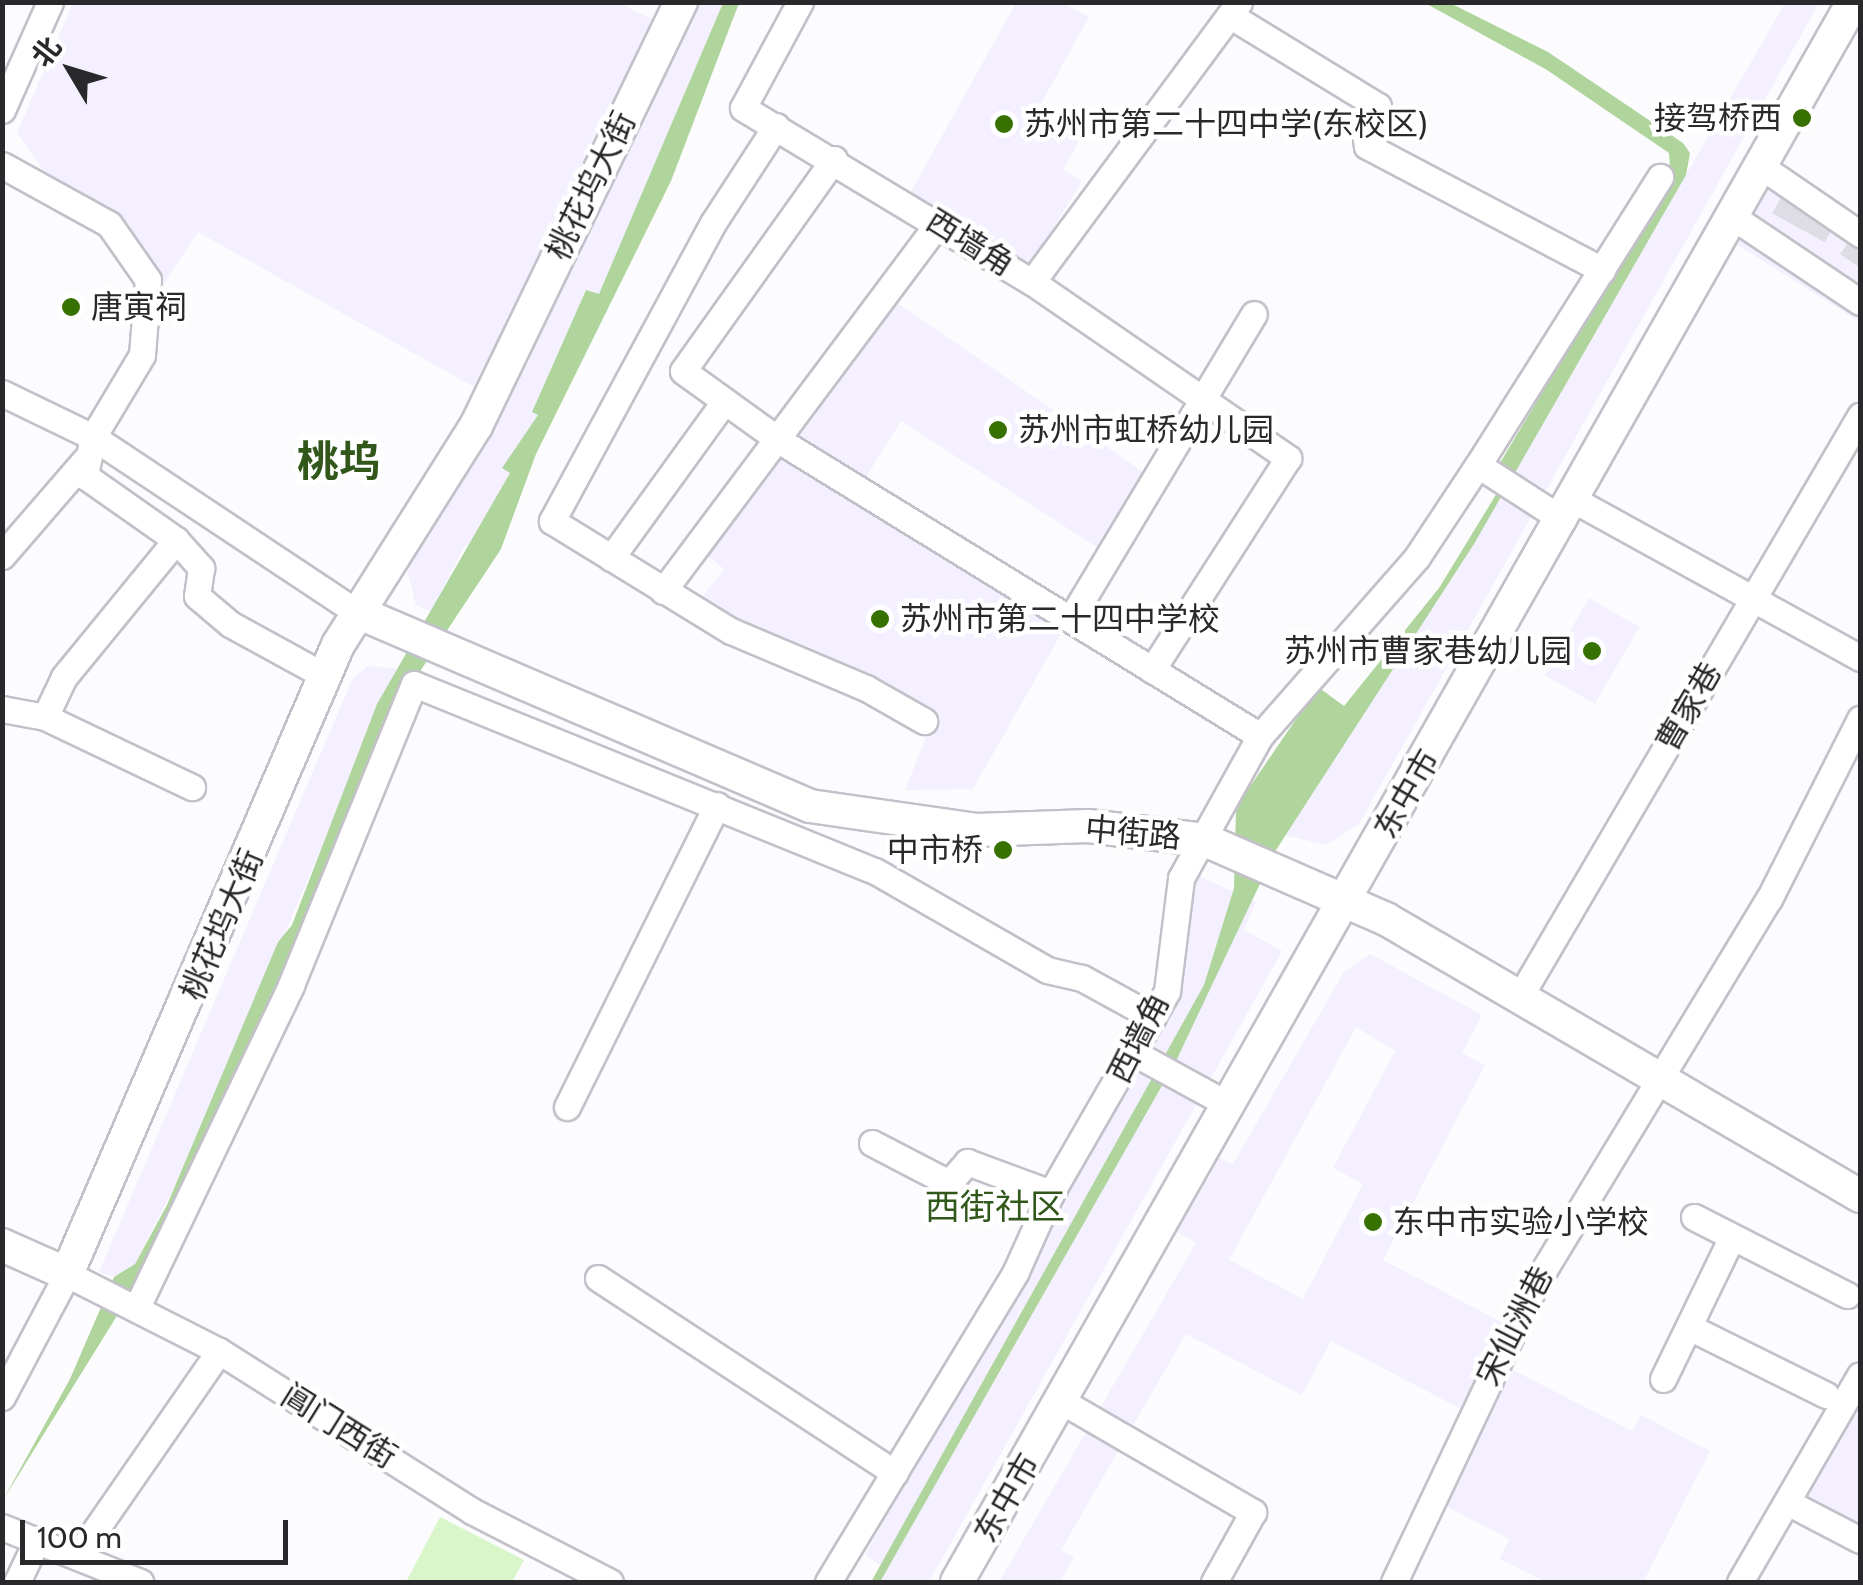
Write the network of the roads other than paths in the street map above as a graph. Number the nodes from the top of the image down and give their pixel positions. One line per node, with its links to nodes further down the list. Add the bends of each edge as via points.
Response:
1 (50, 2): 6 (street)
2 (680, 2): 33 (main road, 桃花坞大街, via 484,410 383,579)
3 (800, 2): 7 (street, 西墙角, via 743,108)
4 (1853, 2): 10 (main road, 东中市)
5 (1235, 9): 15 (street, via 1378,106 1364,128 1367,146); 16 (street)
6 (2, 110)
7 (776, 126): 8 (street, 西墙角); 29 (street, via 713,223 552,520)
8 (834, 159): 13 (street, 西墙角); 21 (street, via 683,371)
9 (2, 165): 24 (street, via 109,224 148,280 142,355)
10 (1762, 167): 12 (main road, 东中市); 14 (street)
11 (1660, 177): 15 (street, 西墙角)
12 (1733, 217): 17 (street); 26 (main road, 东中市)
13 (938, 223): 16 (street, 西墙角); 23 (street)
14 (1860, 234)
15 (1602, 270): 25 (street, 西墙角)
16 (1032, 282): 20 (street, 西墙角)
17 (1860, 302)
18 (1254, 314): 20 (street)
19 (2, 393): 24 (street)
20 (1207, 396): 32 (street); 35 (street, 西墙角, via 1288,458)
21 (723, 404): 23 (street); 29 (street)
22 (1860, 416): 31 (street, 曹家巷)
23 (780, 441): 30 (street); 32 (street)
24 (89, 448): 27 (street, via 85,476); 28 (street); 33 (street)
25 (1482, 468): 26 (street); 43 (street, 西墙角, via 1417,557)
26 (1569, 510): 31 (street); 47 (main road, 东中市)
27 (176, 540): 36 (street, via 201,568 197,596 230,624); 40 (street, via 64,677)
28 (2, 556)
29 (611, 558): 30 (street)
30 (663, 591): 42 (street, via 730,632 866,688)
31 (1752, 599): 34 (street); 48 (street, 曹家巷)
32 (1073, 616): 35 (street)
33 (373, 619): 36 (main road, 桃花坞大街); 37 (main road, 中街路); 61 (main road, 桃花坞大街)
34 (1860, 658)
35 (1152, 670): 43 (street)
36 (325, 676): 61 (main road, 桃花坞大街)
37 (501, 677): 39 (street); 46 (main road, 中街路, via 744,781 846,815 978,830 1088,826)
38 (2, 709): 40 (street)
39 (491, 709): 45 (street); 63 (street, via 414,684 283,1003)
40 (46, 717): 44 (street)
41 (1860, 720): 51 (street, via 1769,899)
42 (924, 721)
43 (1260, 736): 46 (street, 西墙角)
44 (192, 787)
45 (717, 805): 49 (street, via 876,871 1047,970); 53 (street)
46 (1214, 843): 47 (main road, 中街路); 49 (street, 西墙角, via 1181,878 1167,991)
47 (1348, 899): 48 (main road, 中街路); 52 (main road, 东中市)
48 (1519, 998): 51 (main road, 中街路)
49 (1153, 1017): 50 (street, 西墙角)
50 (1151, 1063): 52 (street); 55 (street, 西墙角)
51 (1654, 1079): 56 (main road, 中街路); 83 (street, 宋仙洲巷, via 1536,1283)
52 (1227, 1104): 70 (main road, 东中市)
53 (567, 1107)
54 (872, 1143): 55 (street, via 949,1183 967,1162)
55 (1050, 1193): 71 (street, 西墙角, via 1016,1271)
56 (1860, 1196)
57 (1694, 1217): 58 (street)
58 (1732, 1237): 62 (street); 64 (street)
59 (2, 1244): 61 (main road)
60 (598, 1278): 71 (street)
61 (82, 1280): 63 (street, 阊门西街); 69 (street)
62 (1847, 1295)
63 (134, 1305): 65 (street, 阊门西街)
64 (1690, 1327): 67 (street); 68 (street)
65 (219, 1350): 76 (street); 79 (street, 阊门西街, via 472,1510)
66 (1860, 1375): 72 (street)
67 (1663, 1379)
68 (1826, 1395)
69 (2, 1397)
70 (1062, 1402): 81 (main road, 东中市); 82 (street, via 1253,1512)
71 (895, 1473): 80 (street, 西墙角)
72 (1787, 1502): 75 (street); 84 (street)
73 (5, 1528): 74 (street)
74 (37, 1540): 76 (street); 77 (street)
75 (1860, 1540)
76 (78, 1555): 78 (street)
77 (16, 1582)
78 (140, 1582)
79 (610, 1582)
80 (828, 1582)
81 (957, 1582)
82 (1214, 1582)
83 (1394, 1582)
84 (1740, 1582)

